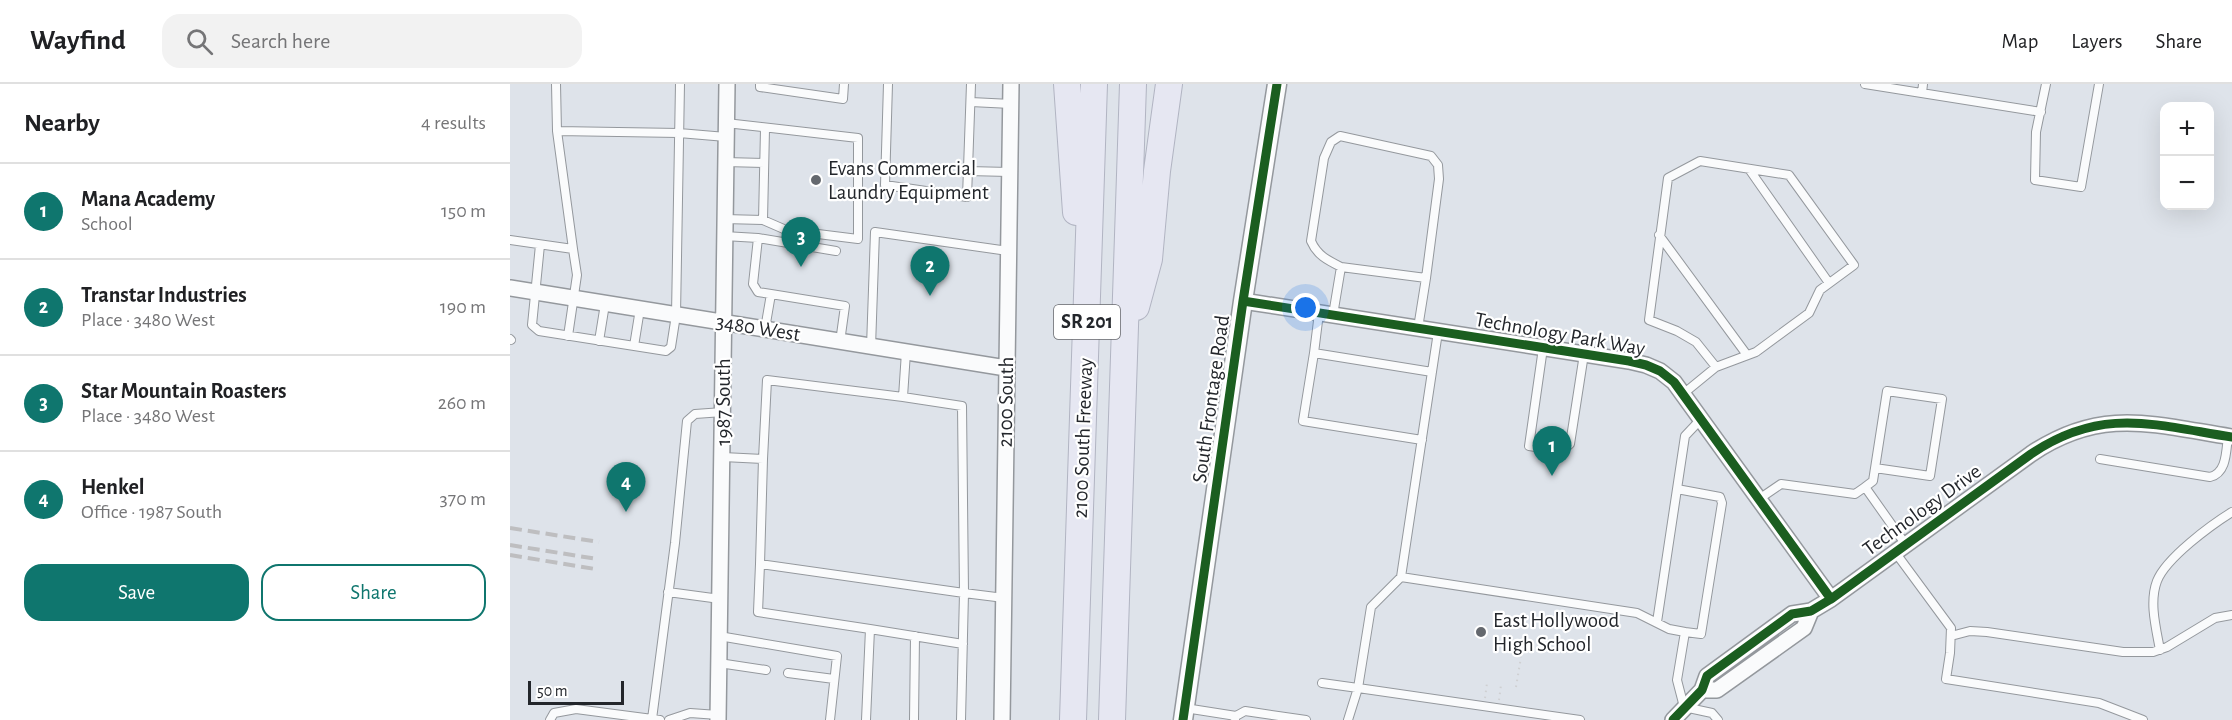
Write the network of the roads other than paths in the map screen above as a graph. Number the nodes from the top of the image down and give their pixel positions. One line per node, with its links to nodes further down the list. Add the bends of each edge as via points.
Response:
1 (556, 84): 24 (lane)
2 (680, 84): 25 (lane)
3 (727, 84): 23 (street, 1987 South)
4 (760, 84): 5 (lane, via 843,99)
5 (843, 84)
6 (888, 84): 29 (lane, via 885,185 967,197)
7 (971, 84): 19 (lane)
8 (1011, 84): 20 (street, 2100 South)
9 (1067, 84): 86 (highway, via 1081,274)
10 (1095, 84): 86 (highway, 2100 South Freeway / SR 201)
11 (1133, 84): 60 (highway, 2100 South Freeway / SR 201)
12 (1169, 84): 60 (highway, via 1149,259)
13 (1277, 84): 48 (street, South Frontage Road)
14 (1865, 84): 18 (lane)
15 (1923, 84): 18 (lane)
16 (2046, 84): 21 (lane)
17 (2099, 84): 21 (lane, via 2080,187 2035,180 2036,132)
18 (1922, 93): 21 (lane)
19 (971, 102): 20 (lane); 29 (lane)
20 (1011, 104): 30 (street, 2100 South)
21 (2041, 112)
22 (765, 129): 23 (lane); 27 (lane); 32 (lane, via 858,138 858,239 786,230)
23 (726, 130): 25 (lane); 26 (street, 1987 South)
24 (557, 131): 25 (lane); 38 (lane)
25 (679, 133): 52 (lane)
26 (725, 162): 27 (lane); 31 (street, 1987 South)
27 (764, 164): 32 (lane)
28 (1749, 169): 33 (lane, via 1700,161 1668,178); 43 (lane); 43 (lane, via 1789,175 1854,265)
29 (968, 171): 30 (lane)
30 (1009, 172): 40 (street, 2100 South)
31 (724, 219): 32 (lane); 34 (street, 1987 South)
32 (763, 220)
33 (1659, 235): 67 (lane); 68 (lane, via 1649,320 1696,342)
34 (724, 236): 35 (lane); 53 (street, 1987 South)
35 (758, 238): 39 (lane); 46 (lane, via 753,284 758,292)
36 (510, 240): 37 (lane)
37 (540, 245): 38 (lane); 45 (lane)
38 (573, 249): 47 (lane, via 577,274)
39 (836, 251)
40 (1008, 251): 62 (lane, via 875,232); 69 (street, 2100 South)
41 (1341, 267): 42 (lane); 42 (lane, via 1315,251 1311,241 1324,158 1340,136 1431,156 1438,165); 51 (lane)
42 (1426, 278): 54 (lane)
43 (1829, 283): 67 (lane, via 1820,290 1809,313)
44 (510, 288): 45 (street, 3480 West)
45 (537, 293): 47 (street, 3480 West); 57 (lane, via 532,325 539,332)
46 (771, 294): 55 (lane); 59 (lane, via 845,306)
47 (574, 299): 49 (street, 3480 West); 57 (lane)
48 (1243, 301): 51 (street, Technology Park Way); 110 (street, South Frontage Road)
49 (605, 304): 50 (street, 3480 West); 58 (lane)
50 (640, 309): 52 (street, 3480 West); 61 (lane)
51 (1326, 314): 54 (street, Technology Park Way); 65 (lane)
52 (676, 315): 53 (street, 3480 West); 61 (lane, via 671,347 666,351)
53 (723, 323): 55 (street, 3480 West); 73 (street, 1987 South)
54 (1418, 328): 56 (street, Technology Park Way)
55 (765, 329): 59 (street, 3480 West)
56 (1438, 332): 63 (street, Technology Park Way); 70 (lane)
57 (568, 336): 58 (lane)
58 (599, 340): 61 (lane)
59 (840, 342): 62 (street, 3480 West)
60 (1125, 344): 122 (highway, 2100 South Freeway / SR 201)
61 (634, 346)
62 (871, 347): 64 (street, 3480 West)
63 (1543, 348): 66 (street, Technology Park Way); 66 (lane, via 1529,446 1562,451 1570,444)
64 (906, 352): 69 (street, 3480 West); 72 (lane)
65 (1314, 353): 70 (lane); 76 (lane, via 1303,421)
66 (1584, 354): 71 (street, Technology Park Way, via 1646,365 1660,371)
67 (1747, 356): 68 (lane)
68 (1716, 367): 71 (lane)
69 (1006, 368): 91 (street, 2100 South)
70 (1432, 372): 76 (lane)
71 (1683, 394): 74 (street, Technology Park Way)
72 (903, 397): 78 (lane, via 767,380); 90 (lane, via 962,406)
73 (723, 412): 77 (street, 1987 South); 89 (lane, via 694,414 687,421)
74 (1702, 418): 82 (lane, via 1685,436); 83 (street, Technology Park Way)
75 (2230, 437): 79 (lane, via 2223,468 2217,476); 85 (street, Technology Drive, via 2132,423 2087,426 2046,444)
76 (1422, 440): 88 (lane)
77 (723, 457): 78 (lane); 92 (street, 1987 South)
78 (763, 459): 87 (lane)
79 (2100, 459)
80 (1875, 468): 80 (lane, via 1887,391 1942,399 1930,476); 81 (lane, via 1873,481)
81 (1865, 487): 83 (lane, via 1856,494 1781,483); 85 (lane)
82 (1677, 489): 95 (lane); 97 (lane, via 1720,497 1722,503 1701,634)
83 (1759, 498): 93 (street, Technology Park Way)
84 (2232, 512): 102 (lane, via 2173,558 2157,580 2153,609)
85 (1900, 548): 93 (street, Technology Drive); 100 (lane, via 1951,628)
86 (1079, 561): 121 (highway, 2100 South Freeway / SR 201)
87 (760, 564): 90 (lane); 96 (lane, via 758,612)
88 (1401, 576): 95 (lane, via 1637,613); 108 (lane, via 1371,607)
89 (668, 592): 92 (lane); 113 (lane)
90 (964, 593): 91 (lane); 101 (lane)
91 (1004, 598): 120 (street, 2100 South)
92 (720, 599): 98 (street, 1987 South)
93 (1831, 599): 109 (street, Technology Drive, via 1811,611 1804,628 1717,690 1702,690)
94 (2232, 615): 102 (lane, via 2215,618)
95 (1656, 622): 97 (lane)
96 (870, 629): 99 (lane); 117 (lane)
97 (1685, 632): 109 (lane, via 1677,680)
98 (719, 636): 103 (street, 1987 South); 106 (lane, via 837,656)
99 (915, 636): 101 (lane); 118 (lane)
100 (1951, 636): 102 (lane, via 1987,632 2123,652); 128 (lane, via 1946,680 2099,703)
101 (963, 644): 119 (lane)
102 (2160, 650)
103 (719, 663): 104 (lane); 111 (street, 1987 South)
104 (766, 670)
105 (788, 673): 106 (lane)
106 (834, 679): 116 (lane)
107 (1322, 683): 108 (lane)
108 (1358, 688): 124 (lane); 125 (lane)
109 (1684, 707): 126 (street, Technology Drive); 127 (lane, via 1712,713)
110 (1184, 714): 112 (lane)
111 (718, 718): 115 (lane, via 690,713)
112 (1235, 718): 123 (lane, via 1245,711)
113 (656, 719): 114 (lane, via 576,709 554,712)
114 (550, 720)
115 (669, 720)
116 (830, 720)
117 (866, 720)
118 (914, 720)
119 (961, 720)
120 (1002, 720)
121 (1073, 720)
122 (1112, 720)
123 (1306, 720)
124 (1348, 720)
125 (1580, 720)
126 (1673, 720)
127 (1718, 720)
128 (2143, 720)

